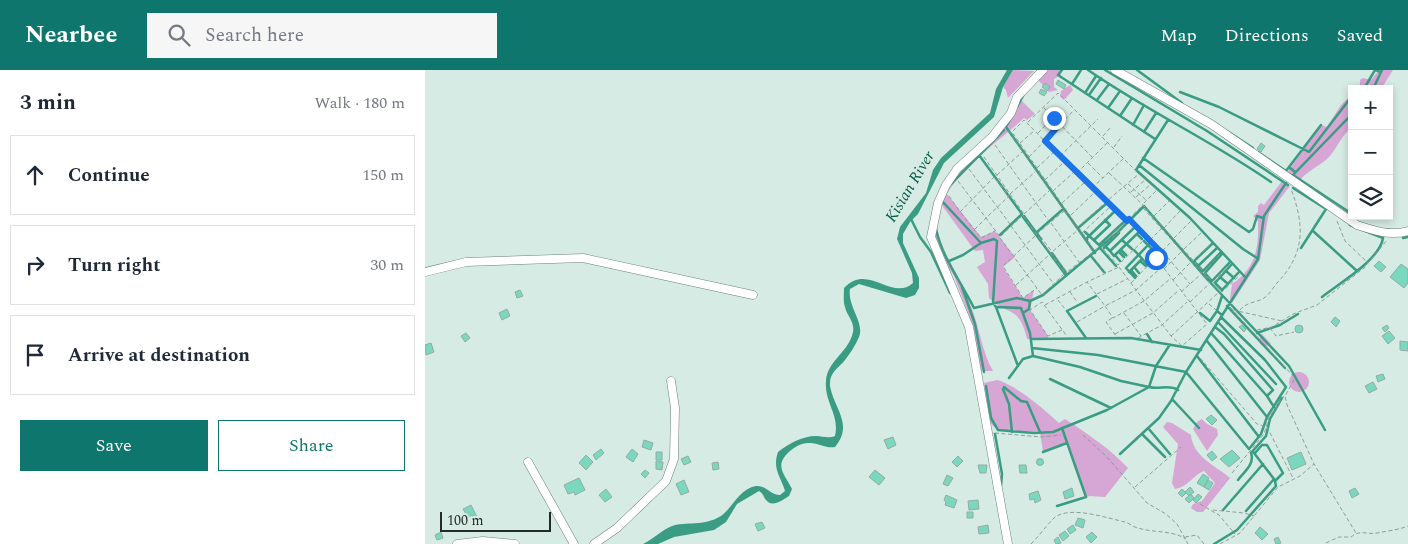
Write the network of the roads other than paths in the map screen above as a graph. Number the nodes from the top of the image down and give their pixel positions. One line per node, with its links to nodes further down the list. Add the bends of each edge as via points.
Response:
1 (1043, 70): 12 (street, via 1017,97 1011,114 992,137 957,169 944,191 931,237 969,327)
2 (1115, 70): 3 (street, via 1211,124 1357,225 1389,234)
3 (1408, 231)
4 (425, 272): 5 (street, via 466,262 583,258)
5 (753, 295)
6 (671, 381): 11 (street, via 675,408 674,459 665,481 617,528)
7 (528, 462): 10 (street)
8 (457, 544): 9 (street, via 483,540)
9 (515, 544)
10 (574, 544)
11 (594, 544)
12 (1007, 544)

